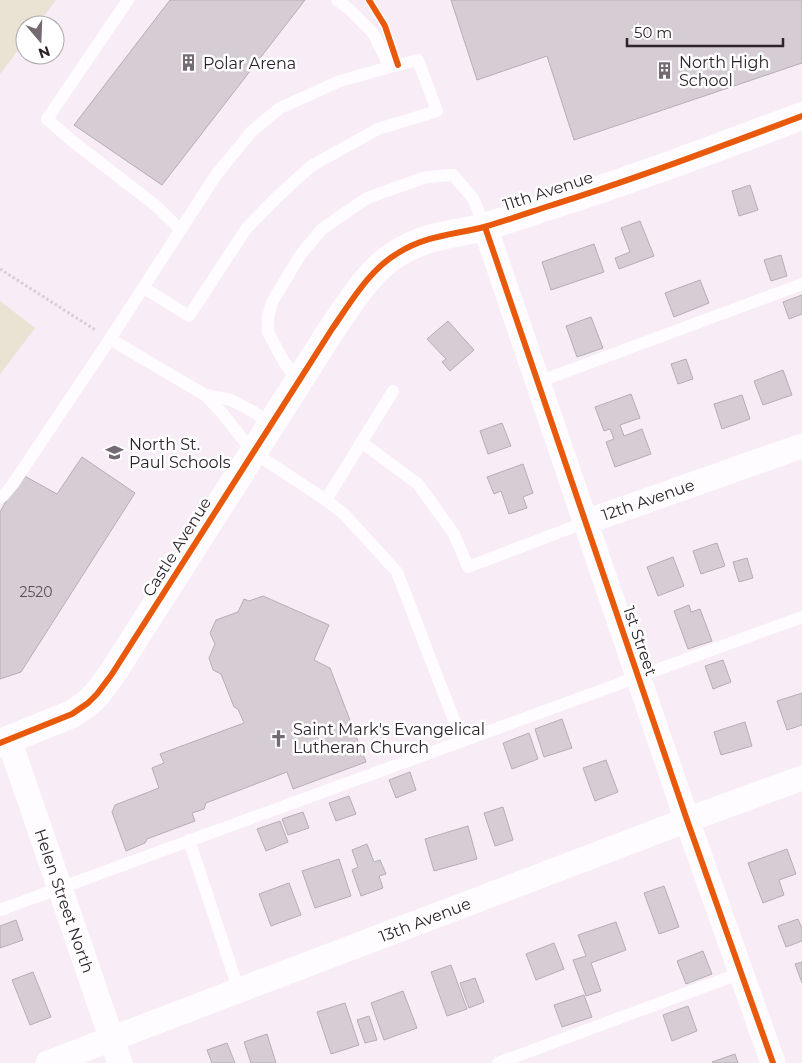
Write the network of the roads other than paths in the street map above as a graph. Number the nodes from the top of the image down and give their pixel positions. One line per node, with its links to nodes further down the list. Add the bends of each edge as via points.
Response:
1 (128, 0): 6 (lane, via 47,119 155,205)
2 (337, 0): 3 (lane, via 373,33)
3 (390, 67): 6 (lane, via 340,81 280,108 252,131 216,175); 8 (lane, via 418,60 437,111 378,129 310,166 246,230 189,316)
4 (802, 116): 5 (street, 11th Avenue)
5 (485, 227): 9 (street, 11th Avenue, via 427,239 396,254 367,280); 11 (lane, 1st Street, via 473,198 453,175 426,177 367,198 322,229 300,254 272,302 268,317 268,332); 12 (street, 1st Street)
6 (181, 230): 8 (lane)
7 (802, 284): 12 (lane)
8 (144, 288): 10 (lane)
9 (332, 329): 11 (street, Castle Avenue)
10 (110, 339): 14 (lane); 19 (lane, via 13,484)
11 (298, 382): 15 (street, Castle Avenue)
12 (538, 382): 21 (street, 1st Street)
13 (393, 391): 16 (lane)
14 (205, 395): 15 (lane, via 231,400); 18 (lane)
15 (271, 424): 18 (street, Castle Avenue)
16 (361, 442): 20 (lane); 21 (lane, 12th Avenue, via 418,484 454,534 468,567)
17 (802, 446): 21 (street, 12th Avenue)
18 (253, 452): 20 (lane); 24 (street, Castle Avenue, via 97,694 72,714)
19 (0, 497)
20 (326, 500): 25 (lane, via 344,514 396,572)
21 (586, 522): 23 (street, 1st Street)
22 (802, 617): 23 (lane)
23 (638, 677): 25 (lane); 27 (street, 1st Street)
24 (4, 741): 29 (street, Helen Street North)
25 (462, 741): 28 (lane)
26 (802, 778): 27 (street, 13th Avenue)
27 (687, 820): 31 (street, 1st Street); 32 (street, 13th Avenue)
28 (190, 840): 29 (lane); 32 (lane)
29 (60, 887): 30 (lane); 33 (street, Helen Street North)
30 (0, 910)
31 (741, 973): 36 (lane); 37 (street, 1st Street)
32 (239, 991): 33 (street, 13th Avenue)
33 (112, 1040): 34 (street, 13th Avenue); 35 (street, Helen Street North)
34 (48, 1063)
35 (120, 1063)
36 (498, 1063)
37 (773, 1063)

